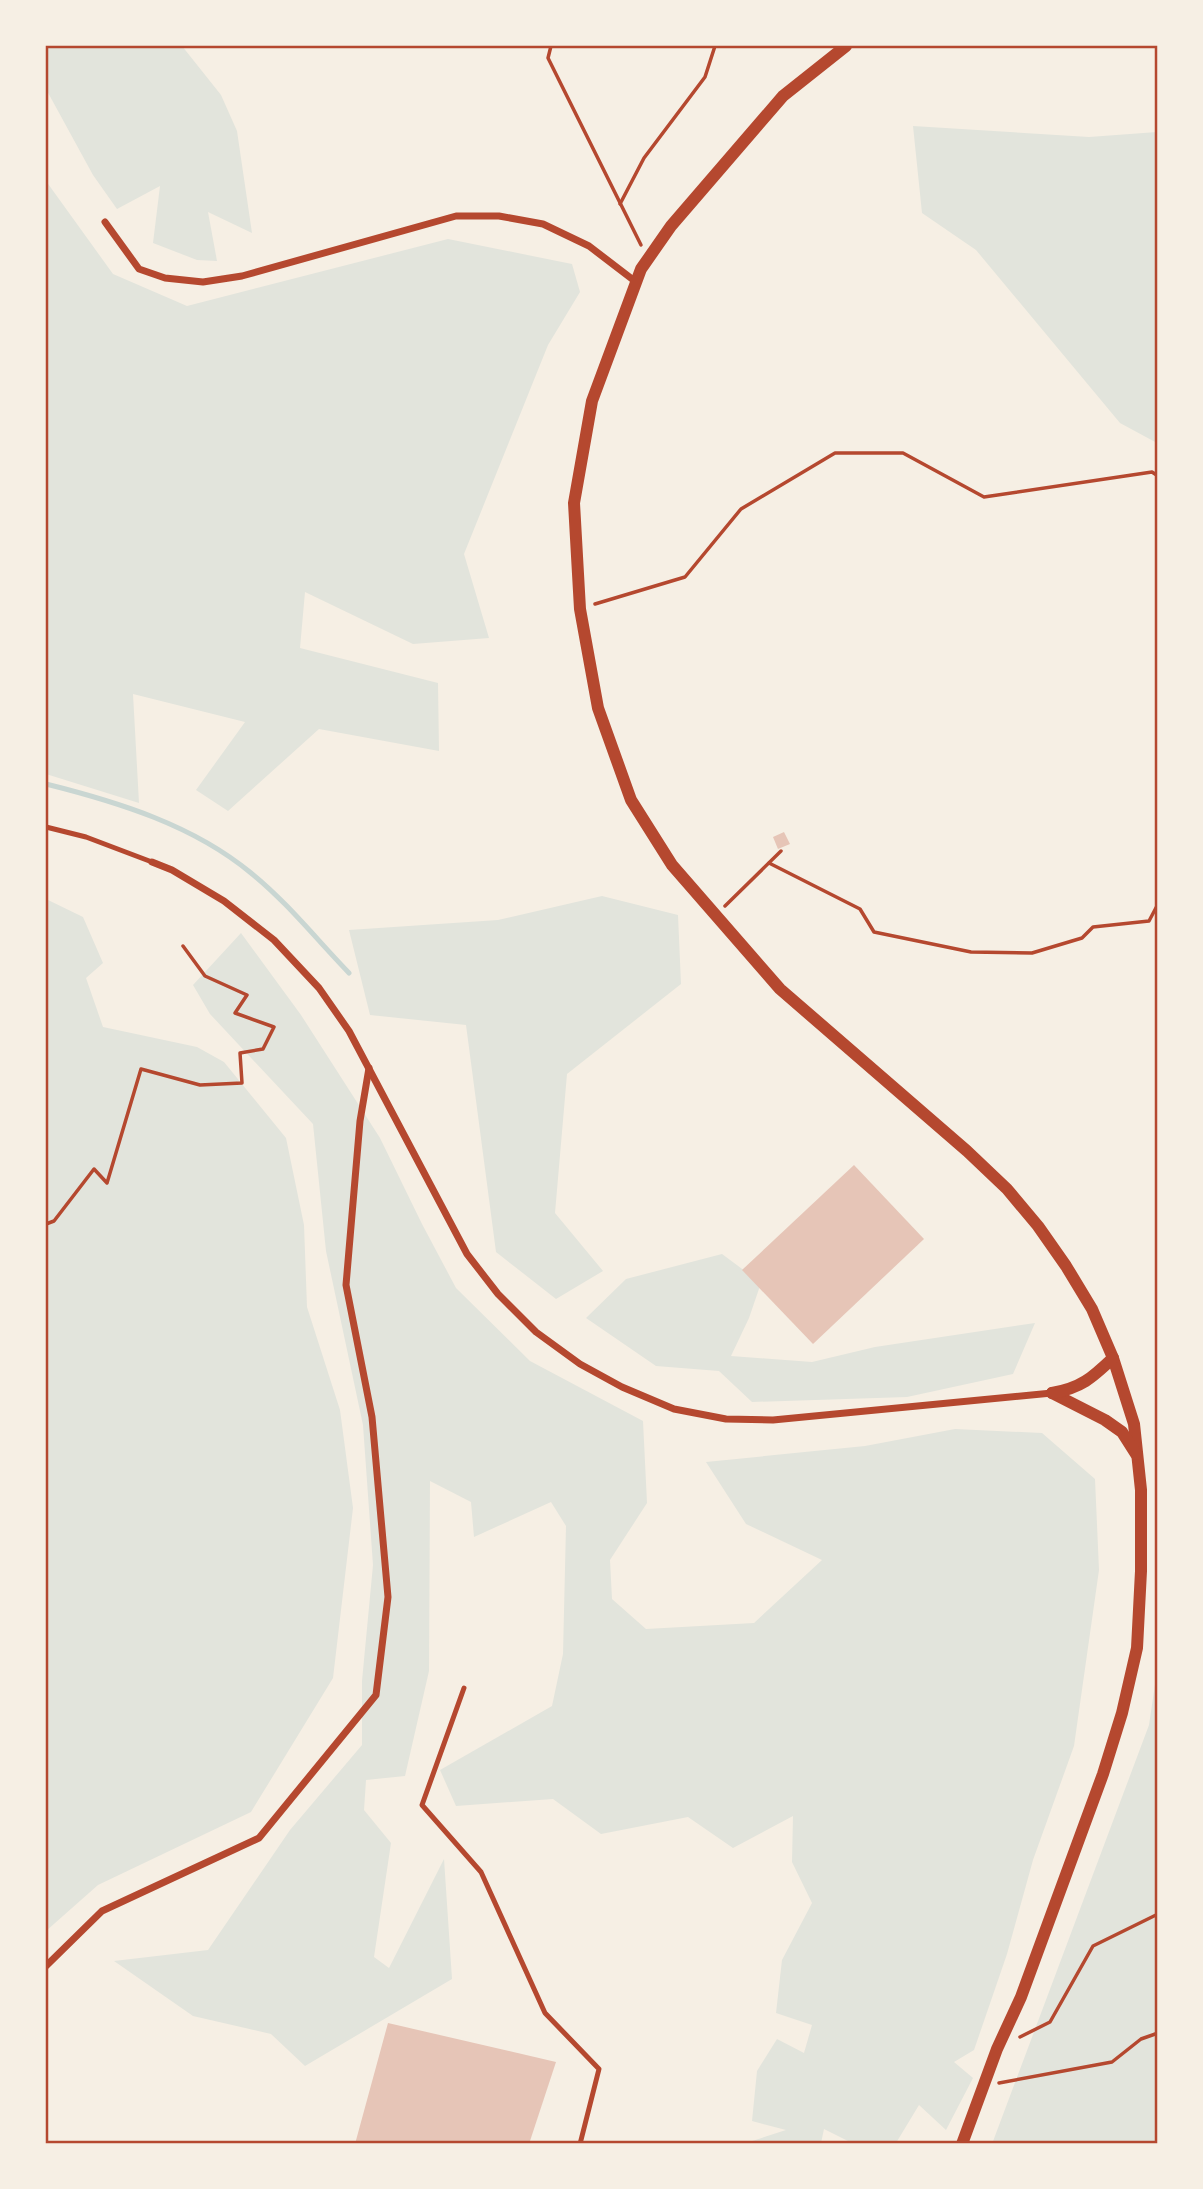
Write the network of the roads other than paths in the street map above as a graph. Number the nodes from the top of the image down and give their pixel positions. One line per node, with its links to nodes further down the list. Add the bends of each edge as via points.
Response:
1 (846, 46): 3 (street, via 783,96 671,226)
2 (105, 222): 3 (street, via 139,269 165,278 203,282 242,276 456,216 499,216 543,223 589,246)
3 (636, 282): 7 (street, via 592,401 574,503 580,609 598,708 631,800 672,865 780,989 1007,1189 1066,1266 1092,1309)
4 (46, 827): 5 (lane)
5 (152, 862): 6 (street, via 223,901 274,940 319,988)
6 (369, 1068): 8 (street, via 467,1254 498,1294 536,1332 622,1388 674,1409 726,1419 773,1420); 11 (street, via 359,1121 346,1285 372,1418 388,1597 376,1695 259,1838 102,1912)
7 (1113, 1359): 8 (street, via 1088,1382); 9 (street, via 1134,1424)
8 (1052, 1393): 9 (street, via 1122,1432)
9 (1138, 1457): 13 (street, via 1141,1571 1137,1648 1122,1713 1021,1997)
10 (464, 1688): 12 (lane, via 422,1805 481,1872 545,2012 599,2069)
11 (46, 1966)
12 (580, 2144)
13 (962, 2144)

